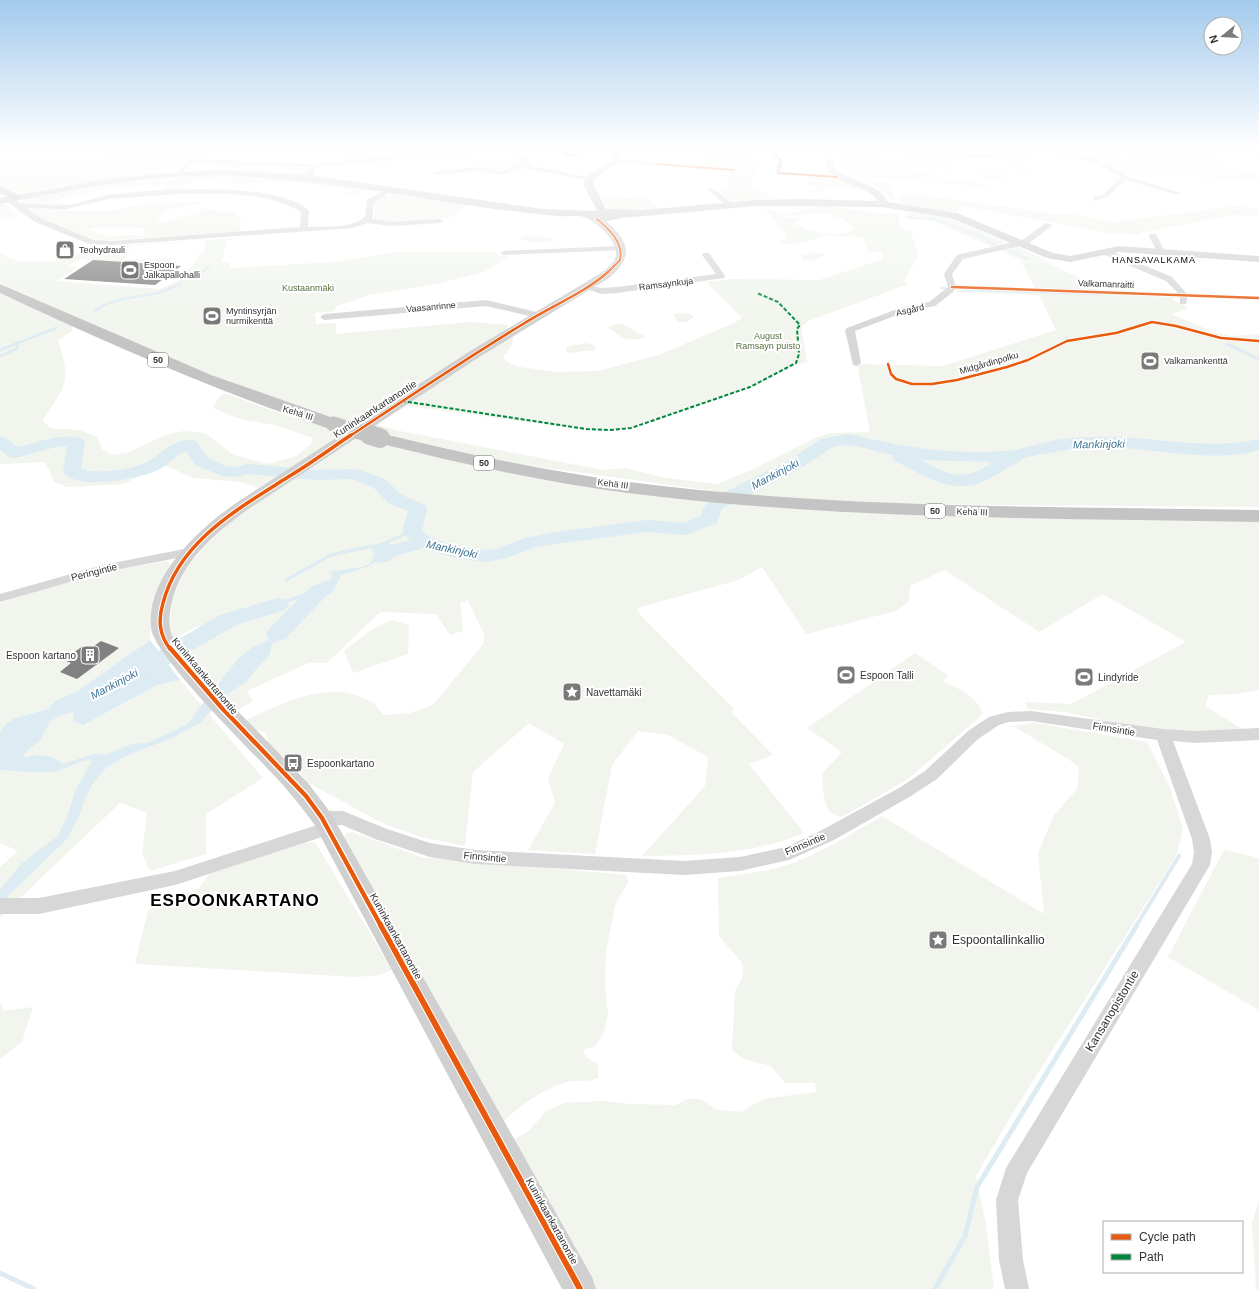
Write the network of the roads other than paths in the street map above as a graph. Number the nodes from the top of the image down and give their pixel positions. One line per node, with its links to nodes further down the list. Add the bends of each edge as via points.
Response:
1 (22, 208): 12 (street, via 38,220 98,242)
2 (300, 208): 12 (street, via 305,211)
3 (369, 208): 9 (street)
4 (516, 208): 8 (street)
5 (599, 208): 8 (street)
6 (689, 208): 8 (street)
7 (903, 208): 14 (street, via 953,215)
8 (601, 215): 15 (street)
9 (367, 221): 10 (street, via 392,224); 12 (street, via 352,226)
10 (440, 221)
11 (1049, 225): 14 (street)
12 (304, 230)
13 (1153, 236): 17 (street)
14 (1020, 243): 16 (street, via 1062,259 1075,259); 26 (street, Asgård, via 960,257 948,274 952,287 932,304 903,310 850,330)
15 (620, 248): 18 (street); 21 (street, Kuninkaankartanontie, via 621,256 616,266)
16 (1105, 252): 17 (street); 23 (street, via 1174,282 1184,295)
17 (1162, 252): 20 (street)
18 (504, 253)
19 (706, 255): 21 (street, Ramsaynkuja, via 721,276 617,290)
20 (1259, 259)
21 (585, 287): 24 (street, Kuninkaankartanontie)
22 (0, 288): 27 (highway, Kehä III / 50, bridge, via 265,403 380,438 514,469 687,494 804,504 982,512)
23 (1184, 302)
24 (538, 315): 25 (street, Vaasanrinne, via 486,303); 28 (street, Kuninkaankartanontie, via 255,496)
25 (324, 317)
26 (856, 363)
27 (1259, 516)
28 (189, 552): 29 (street, Peringintie, via 103,569); 32 (street, Kuninkaankartanontie, via 171,582 160,612 160,629 171,649 206,692 300,789)
29 (0, 598)
30 (1259, 734): 31 (street, Finnsintie)
31 (1163, 735): 32 (street, Finnsintie, via 1031,716 994,721 973,735 931,774 905,792 834,832 789,853 740,864 684,868 475,857 430,850 343,818); 35 (street, Kansanopistontie, via 1201,839 1201,865 1017,1168 1007,1200 1011,1260)
32 (325, 823): 33 (street, Finnsintie, via 175,878 39,906); 34 (street, Kuninkaankartanontie)
33 (4, 906)
34 (580, 1289)
35 (1017, 1289)

